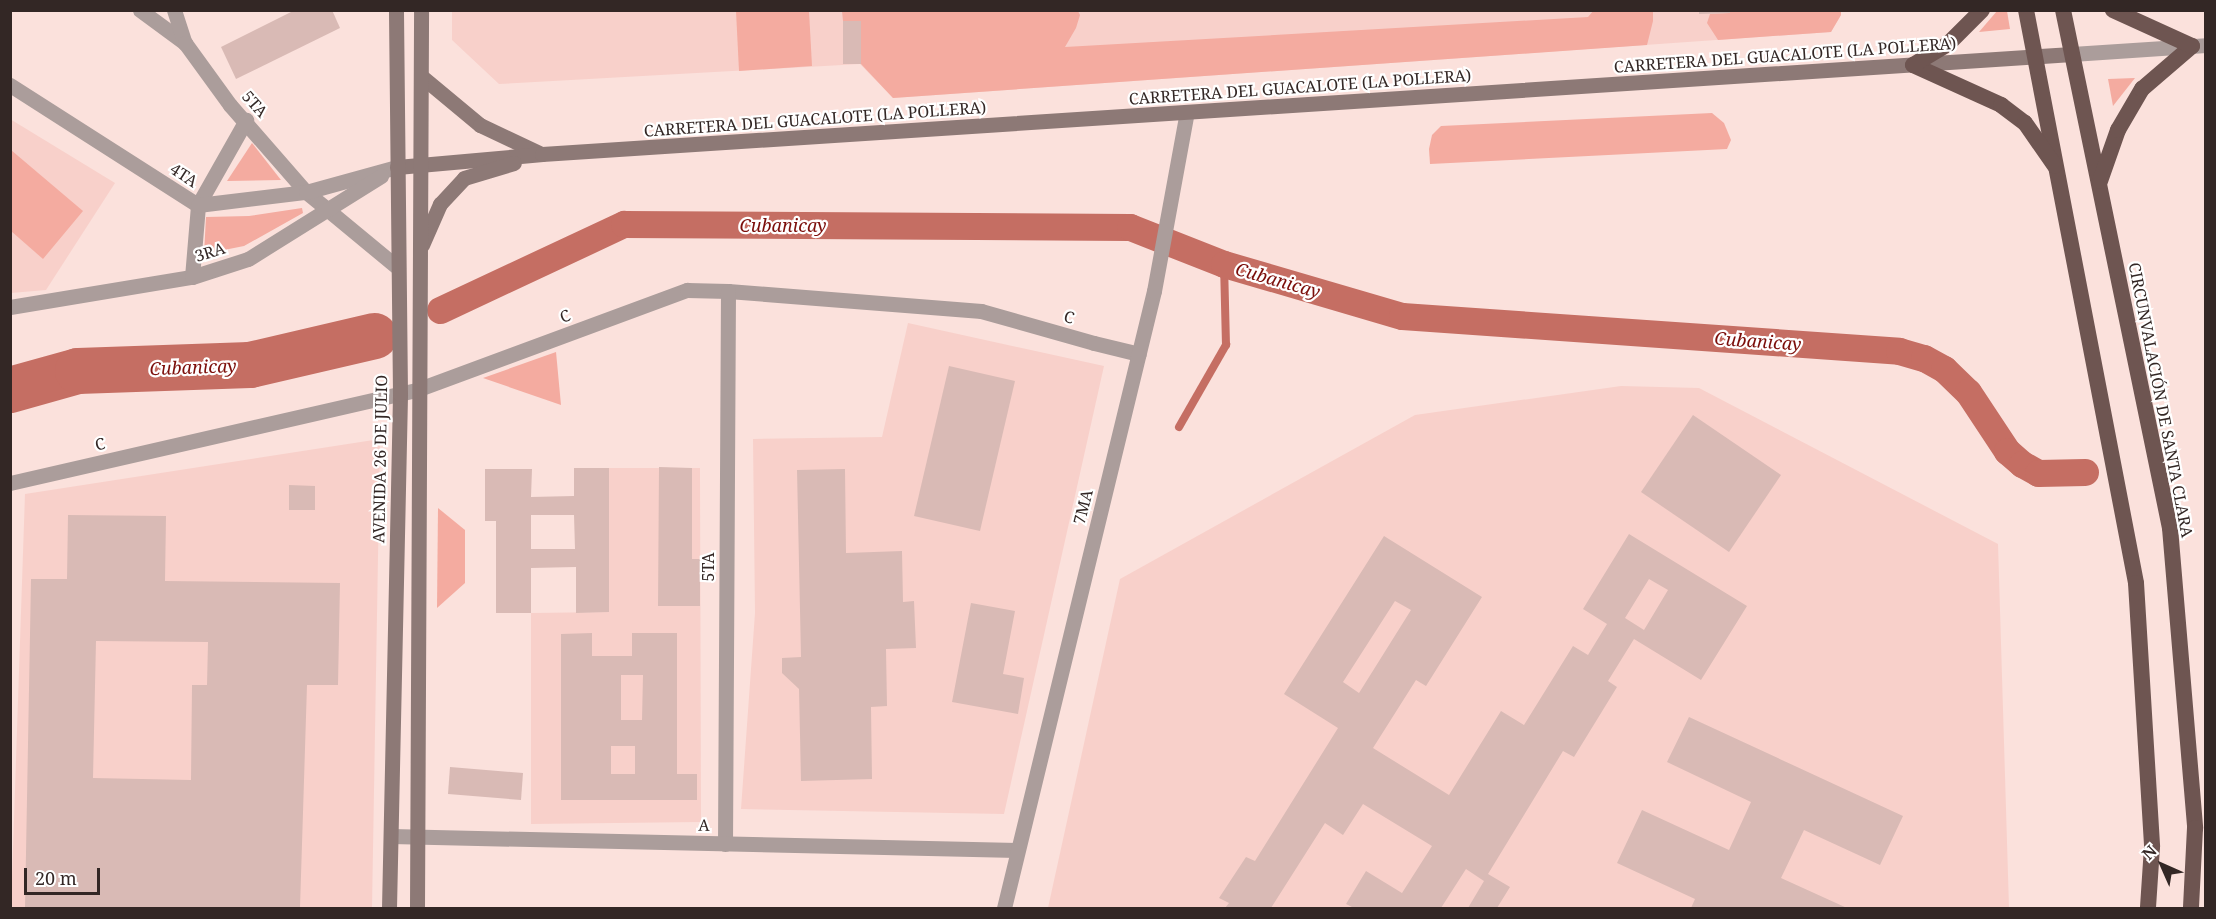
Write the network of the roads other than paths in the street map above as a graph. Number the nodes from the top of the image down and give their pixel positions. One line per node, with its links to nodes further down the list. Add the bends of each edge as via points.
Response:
1 (140, 10): 9 (street)
2 (174, 10): 9 (street, 5TA)
3 (396, 10): 20 (main road, AVENIDA 26 DE JULIO)
4 (421, 10): 14 (main road)
5 (1982, 10): 13 (highway, via 1948,44)
6 (2026, 10): 12 (highway)
7 (2063, 10): 11 (highway, CIRCUNVALACIÓN DE SANTA CLARA)
8 (2114, 10): 10 (highway)
9 (185, 43): 17 (street, 5TA, via 230,105)
10 (2199, 45): 11 (street, CARRETERA DEL GUACALOTE (LA POLLERA)); 22 (highway, via 2142,89 2118,130)
11 (2072, 54): 12 (main road, CARRETERA DEL GUACALOTE (LA POLLERA)); 22 (highway, CIRCUNVALACIÓN DE SANTA CLARA)
12 (2036, 57): 13 (main road, CARRETERA DEL GUACALOTE (LA POLLERA)); 21 (highway)
13 (1914, 65): 16 (main road, CARRETERA DEL GUACALOTE (LA POLLERA)); 21 (highway, via 2009,111 2025,123)
14 (421, 76): 18 (main road, via 480,125); 19 (main road)
15 (10, 85): 24 (street, 4TA)
16 (1187, 112): 18 (main road, CARRETERA DEL GUACALOTE (LA POLLERA)); 31 (street, 7MA)
17 (246, 120): 23 (street, 5TA); 24 (street)
18 (542, 154): 19 (main road, CARRETERA DEL GUACALOTE (LA POLLERA)); 26 (main road, via 464,178 440,204)
19 (420, 165): 20 (main road, CARRETERA DEL GUACALOTE (LA POLLERA)); 26 (main road)
20 (397, 167): 23 (street, 4TA); 25 (street, 3RA); 27 (main road, AVENIDA 26 DE JULIO)
21 (2060, 173): 42 (highway, via 2136,583 2152,847)
22 (2099, 182): 43 (highway, CIRCUNVALACIÓN DE SANTA CLARA, via 2170,528 2195,828)
23 (306, 192): 24 (street, 4TA); 25 (street, 5TA)
24 (198, 205): 28 (street)
25 (328, 210): 27 (street, 5TA); 28 (street, 3RA, via 248,259)
26 (420, 251): 32 (main road)
27 (398, 268): 33 (main road, AVENIDA 26 DE JULIO)
28 (192, 277): 30 (street, 3RA)
29 (728, 291): 31 (street, C, via 981,311); 32 (street, C, via 687,290); 37 (street, 5TA)
30 (10, 307)
31 (1139, 354): 38 (street, 7MA)
32 (419, 389): 33 (street, C); 36 (main road)
33 (400, 394): 34 (street, C); 35 (main road, AVENIDA 26 DE JULIO)
34 (10, 483)
35 (391, 836): 36 (street, A); 39 (main road, AVENIDA 26 DE JULIO)
36 (417, 836): 37 (street, A); 40 (main road)
37 (725, 844): 38 (street, A)
38 (1017, 850): 41 (street, 7MA)
39 (389, 909)
40 (417, 909)
41 (1004, 909)
42 (2148, 909)
43 (2191, 909)

